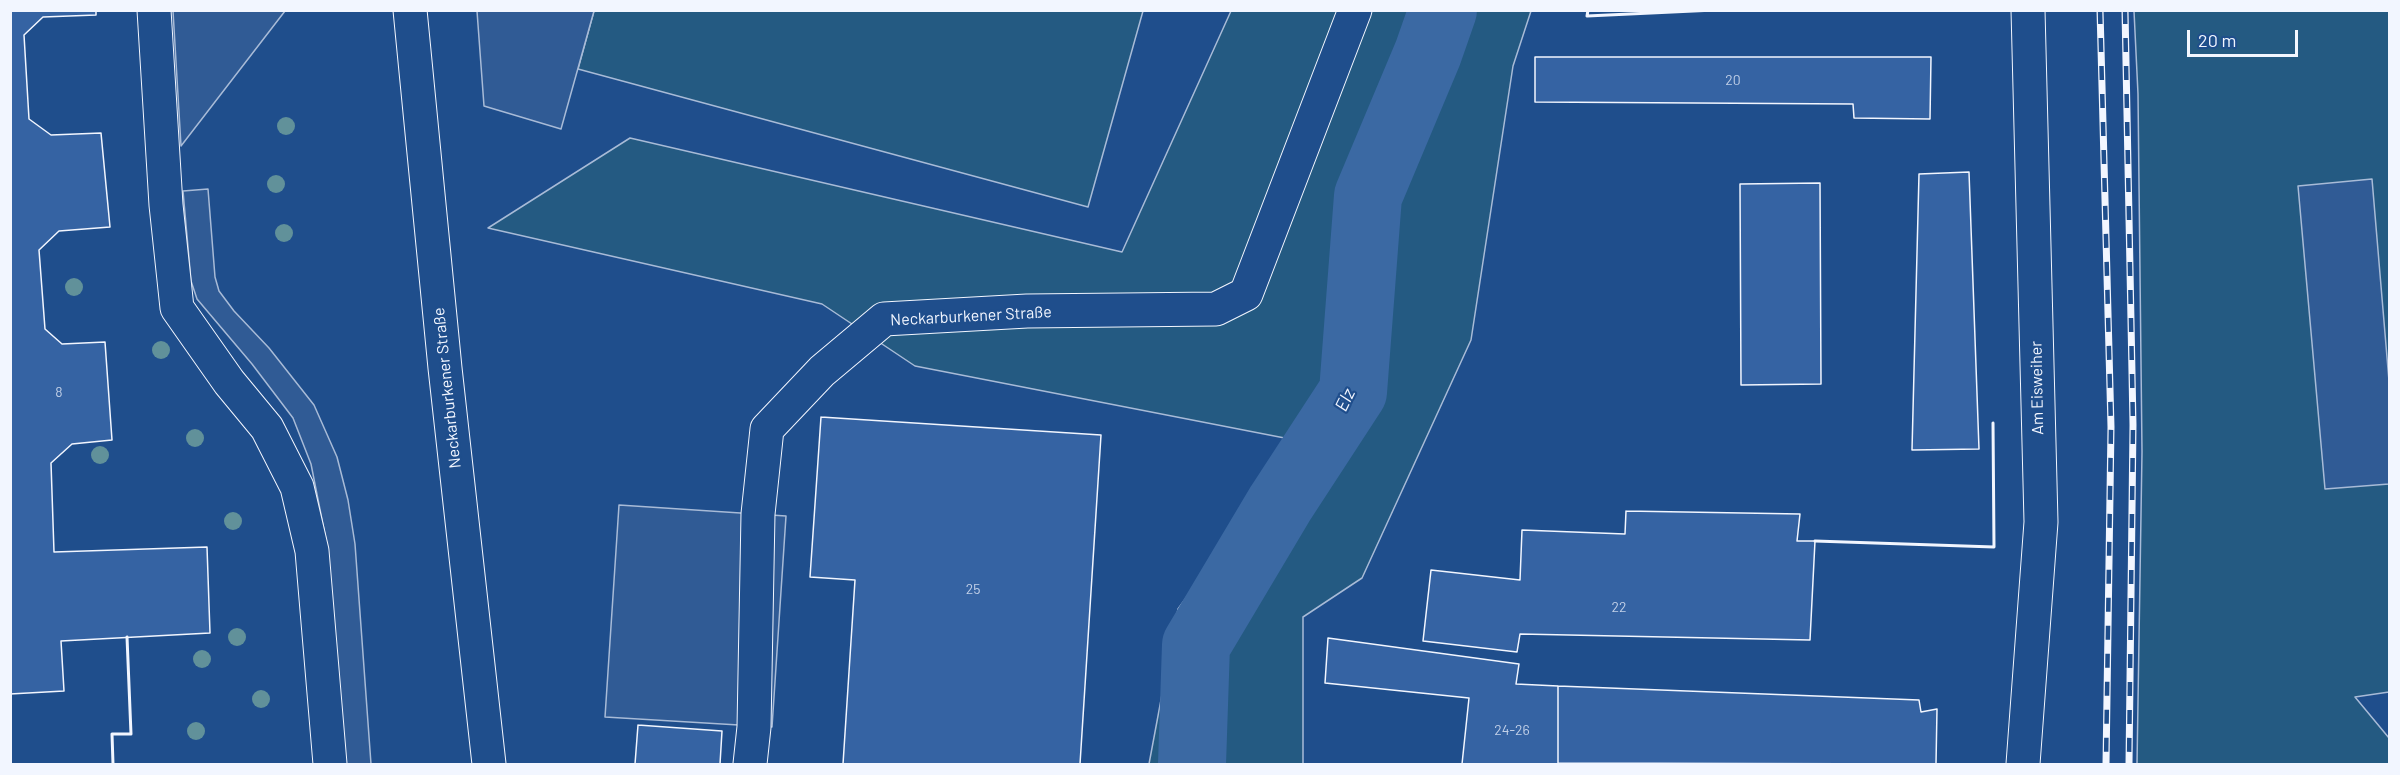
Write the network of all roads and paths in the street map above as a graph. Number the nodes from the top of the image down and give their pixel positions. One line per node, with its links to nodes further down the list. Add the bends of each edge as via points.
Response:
1 (154, 10): 5 (street, via 166,206 177,308 267,428 297,487 312,551)
2 (410, 10): 6 (street, Neckarburkener Straße)
3 (1355, 10): 7 (street, Neckarburkener Straße, via 1246,294 1216,309 1027,311 884,319 822,371 767,429 758,514)
4 (2028, 10): 8 (street, Am Eisweiher, via 2041,522)
5 (330, 765)
6 (489, 765)
7 (750, 765)
8 (2023, 765)

